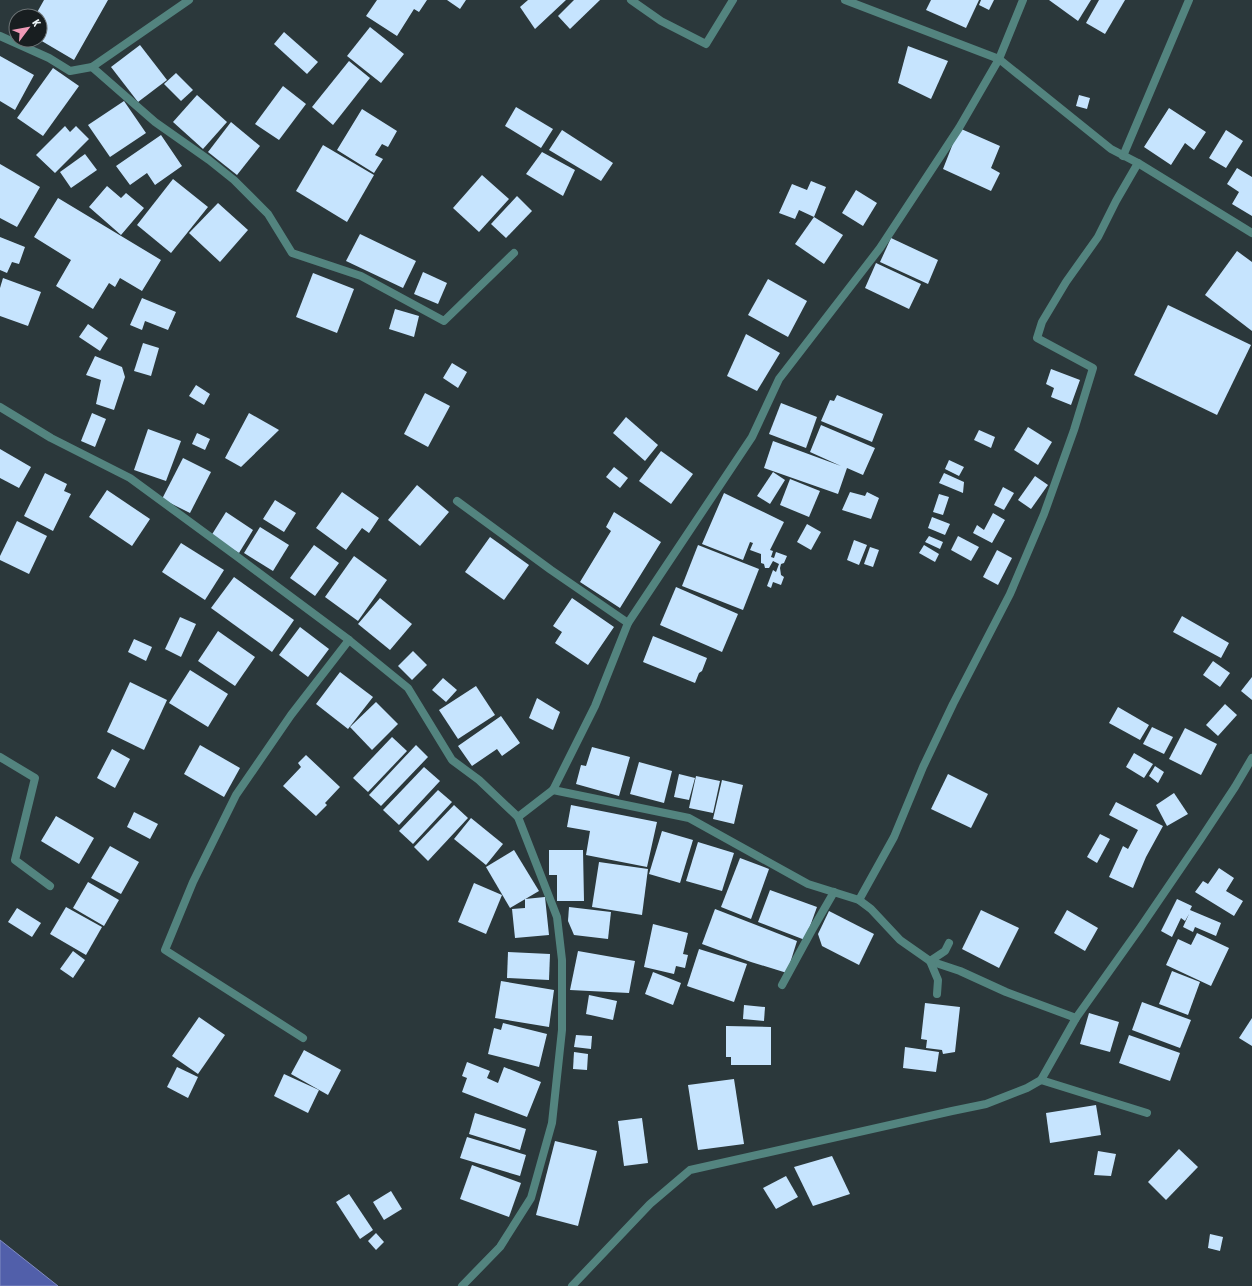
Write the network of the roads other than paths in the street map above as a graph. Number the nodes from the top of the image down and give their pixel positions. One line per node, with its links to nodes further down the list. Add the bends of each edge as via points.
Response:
1 (190, 0): 9 (street)
2 (631, 0): 3 (street, via 661,21 706,44)
3 (733, 0)
4 (846, 0): 8 (street)
5 (1023, 0): 8 (street)
6 (1189, 0): 10 (street)
7 (0, 36): 9 (street, via 70,71)
8 (999, 59): 10 (street); 16 (street, via 959,128 880,248 779,379 752,437)
9 (92, 67): 13 (street, via 155,122 234,180 268,214 292,253 361,276 444,321)
10 (1123, 156): 11 (street)
11 (1138, 164): 12 (street); 24 (street, via 1098,238 1066,282 1042,322 1037,338 1093,368 1044,514 1010,594 953,704 894,837)
12 (1252, 233)
13 (514, 253)
14 (0, 407): 17 (street, via 50,438 130,478)
15 (457, 501): 16 (street)
16 (628, 623): 20 (street, via 595,706)
17 (349, 640): 21 (street, via 408,688 452,760 479,780); 30 (street, via 291,715 236,795 193,882 165,950)
18 (0, 757): 22 (street, via 35,778 15,860)
19 (1252, 758): 29 (street, via 1200,840)
20 (553, 790): 21 (street); 23 (street, via 689,818 808,884)
21 (518, 817): 33 (street, via 557,917 562,960 562,1030 552,1123 531,1198 500,1247)
22 (50, 886)
23 (834, 892): 24 (street); 27 (street)
24 (860, 900): 26 (street, via 900,940)
25 (949, 943): 26 (street, via 945,951)
26 (930, 961): 28 (street, via 938,980); 29 (street)
27 (782, 985)
28 (937, 994)
29 (1076, 1018): 31 (street)
30 (303, 1038)
31 (1041, 1080): 32 (street); 34 (street, via 986,1104 690,1170 650,1204)
32 (1147, 1113)
33 (462, 1286)
34 (572, 1286)

